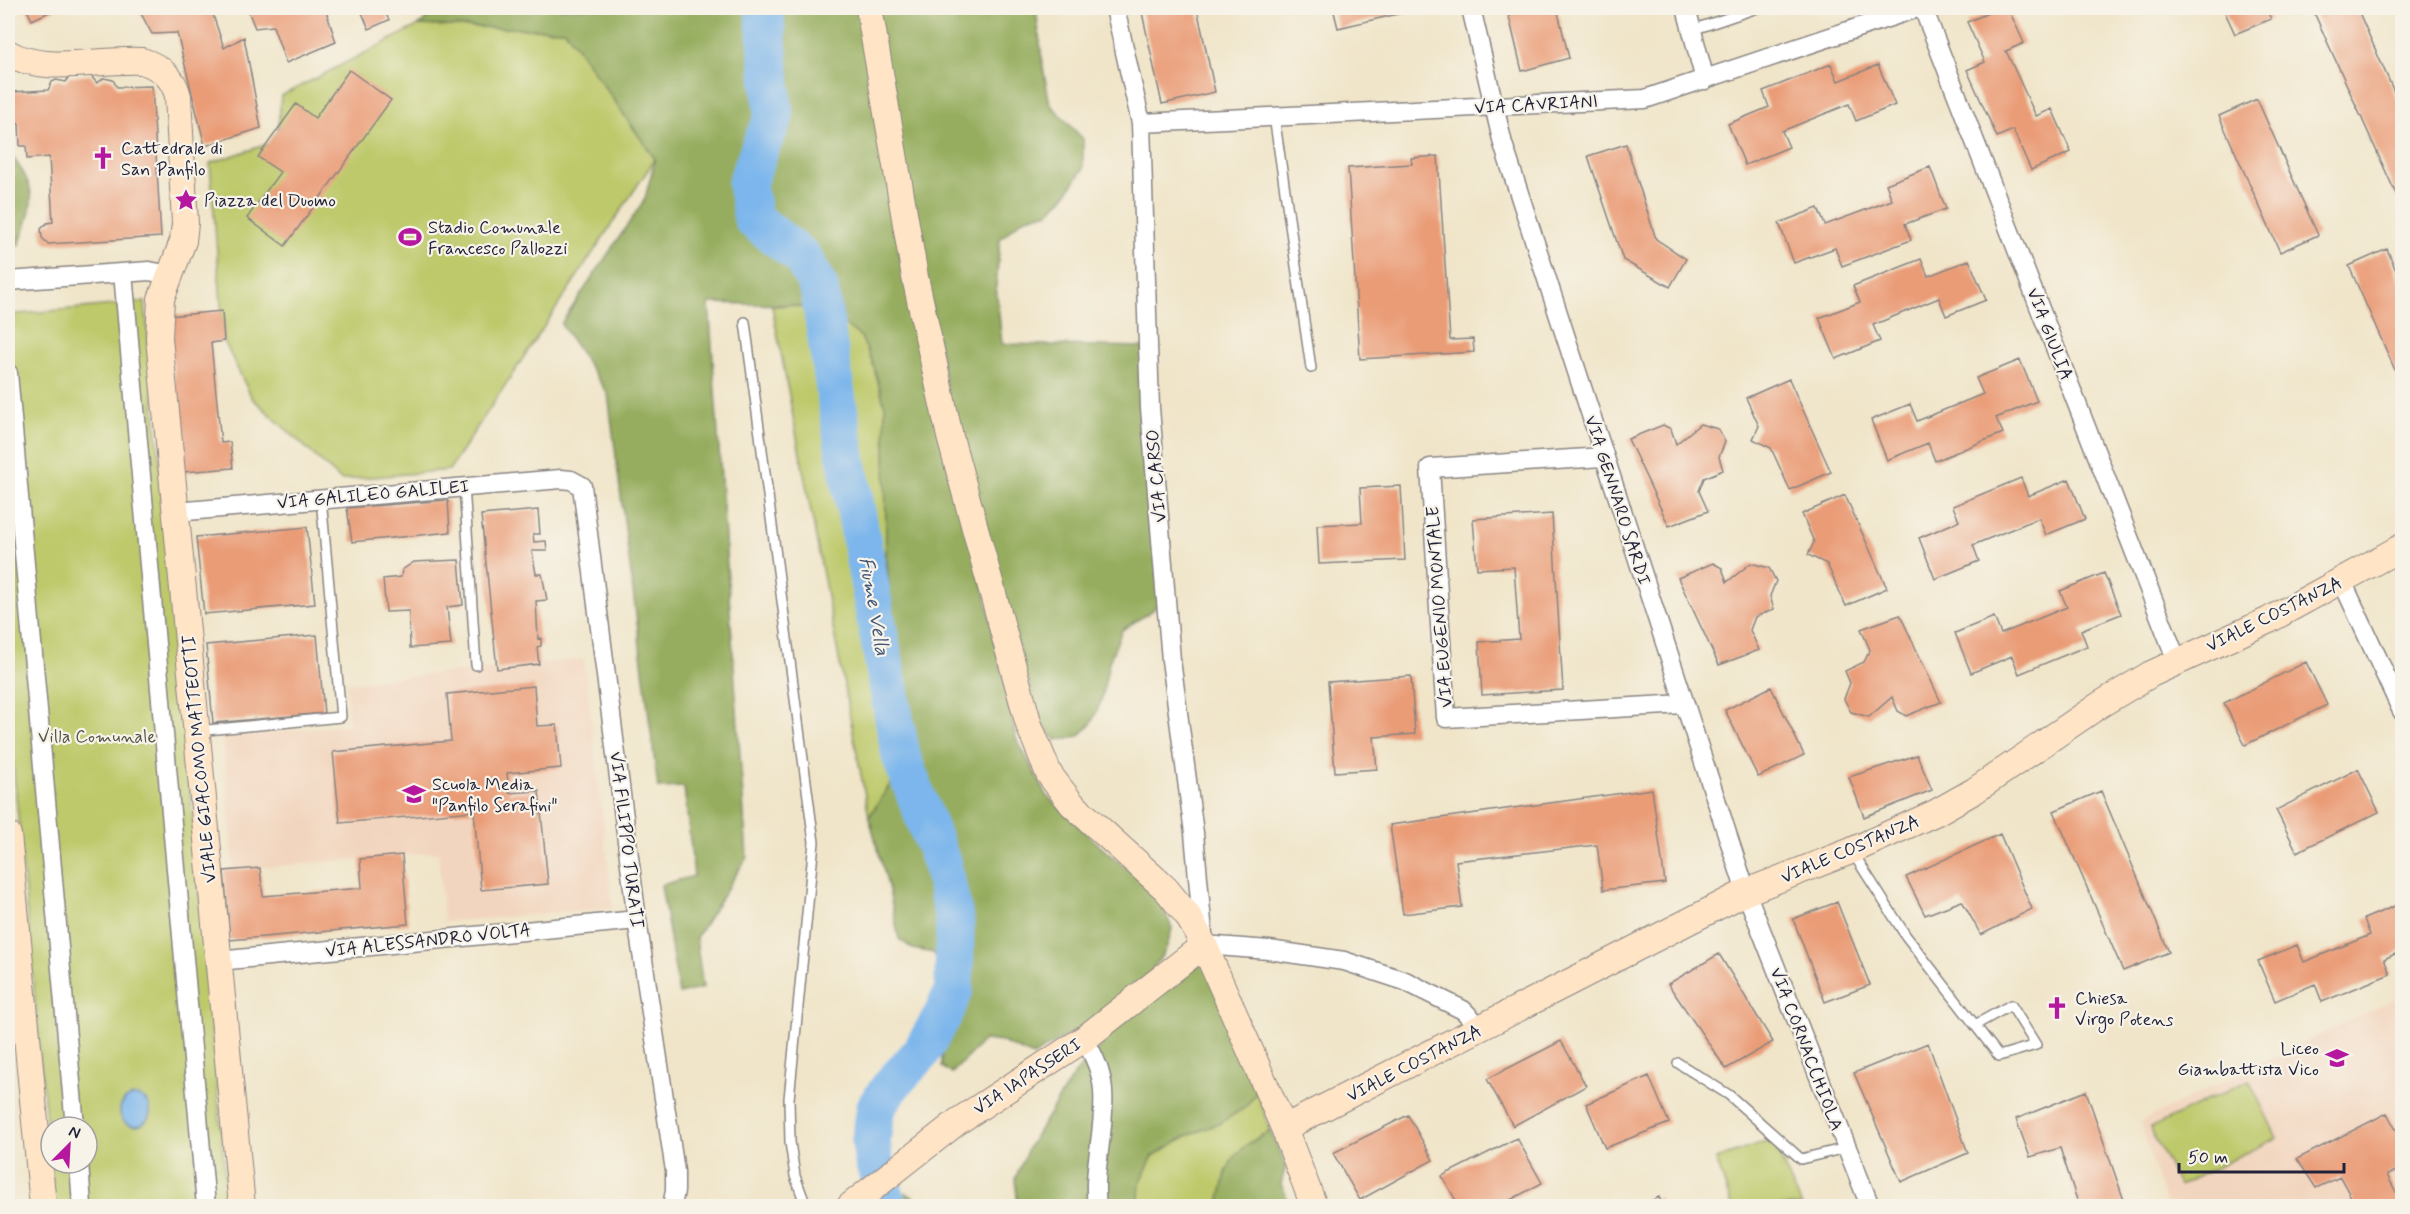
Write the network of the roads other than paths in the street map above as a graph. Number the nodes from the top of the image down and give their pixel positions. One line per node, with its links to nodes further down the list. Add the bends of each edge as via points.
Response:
1 (869, 8): 36 (street, via 915,277 947,426 1029,725 1049,774 1072,804 1166,889 1188,916)
2 (1115, 8): 13 (street, VIA CARSO)
3 (1471, 8): 11 (street, VIA GENNARO SARDI)
4 (1686, 8): 8 (street)
5 (1757, 8): 8 (lane)
6 (1917, 8): 10 (street, VIA CAVRIANI)
7 (1923, 8): 27 (street, VIA GIULIA)
8 (1692, 30): 10 (street)
9 (8, 53): 15 (street, via 40,64 142,61 159,68 172,80 179,106 185,215 183,241)
10 (1705, 80): 11 (street, VIA CAVRIANI, via 1645,99)
11 (1493, 106): 12 (street, VIA CAVRIANI); 20 (street, VIA GENNARO SARDI)
12 (1274, 116): 13 (street, VIA CAVRIANI); 18 (lane)
13 (1141, 123): 36 (street, VIA CARSO, via 1150,408 1171,660)
14 (123, 273): 15 (street); 16 (street); 49 (street)
15 (170, 274): 24 (street, VIALE GIACOMO MATTEOTTI, via 159,311 159,338)
16 (8, 281)
17 (746, 322): 52 (lane, via 814,842 789,1099 795,1176)
18 (1311, 368)
19 (8, 373): 42 (street)
20 (1603, 457): 29 (street, VIA GENNARO SARDI); 29 (street, VIA EUGENIO MONTALE, via 1430,468 1446,718)
21 (571, 480): 22 (street, VIA GALILEO GALILEI); 35 (street, VIA FILIPPO TURATI, via 582,486 584,496)
22 (464, 486): 23 (street, VIA GALILEO GALILEI); 28 (lane)
23 (321, 498): 24 (street, VIA GALILEO GALILEI); 31 (lane, via 341,717)
24 (175, 512): 31 (street, VIALE GIACOMO MATTEOTTI)
25 (2403, 547): 26 (street, VIALE COSTANZA)
26 (2342, 581): 27 (street, VIALE COSTANZA, via 2251,628); 30 (street)
27 (2177, 660): 33 (street, VIALE COSTANZA, via 2118,694 1974,791)
28 (476, 665)
29 (1684, 704): 34 (street, VIA GENNARO SARDI)
30 (2403, 711)
31 (196, 731): 37 (street, VIALE GIACOMO MATTEOTTI)
32 (8, 843): 47 (street)
33 (1851, 851): 34 (street, VIALE COSTANZA); 38 (lane, via 1906,936)
34 (1746, 892): 39 (street, VIALE COSTANZA); 44 (street, VIA CORNACCHIOLA)
35 (637, 920): 37 (street, VIA ALESSANDRO VOLTA); 51 (street, VIA FILIPPO TURATI, via 675,1171)
36 (1204, 945): 39 (street, via 1344,961 1405,981 1463,1010); 40 (street, VIA IAPASSERI); 43 (street)
37 (218, 961): 50 (street, VIALE GIACOMO MATTEOTTI)
38 (1975, 1025): 38 (lane, via 1999,1056 2036,1045 2011,1005)
39 (1481, 1028): 43 (street, VIALE COSTANZA)
40 (1084, 1039): 46 (street, VIA IAPASSERI, via 957,1122); 53 (street, via 1100,1073 1103,1091 1096,1172)
41 (1678, 1063): 44 (lane, via 1730,1095 1801,1159)
42 (74, 1115)
43 (1284, 1128): 54 (street)
44 (1846, 1148): 55 (street, VIA CORNACCHIOLA)
45 (79, 1175): 48 (street)
46 (856, 1201)
47 (43, 1206)
48 (82, 1206)
49 (206, 1206)
50 (242, 1206)
51 (672, 1206)
52 (806, 1206)
53 (1098, 1206)
54 (1314, 1206)
55 (1870, 1206)

